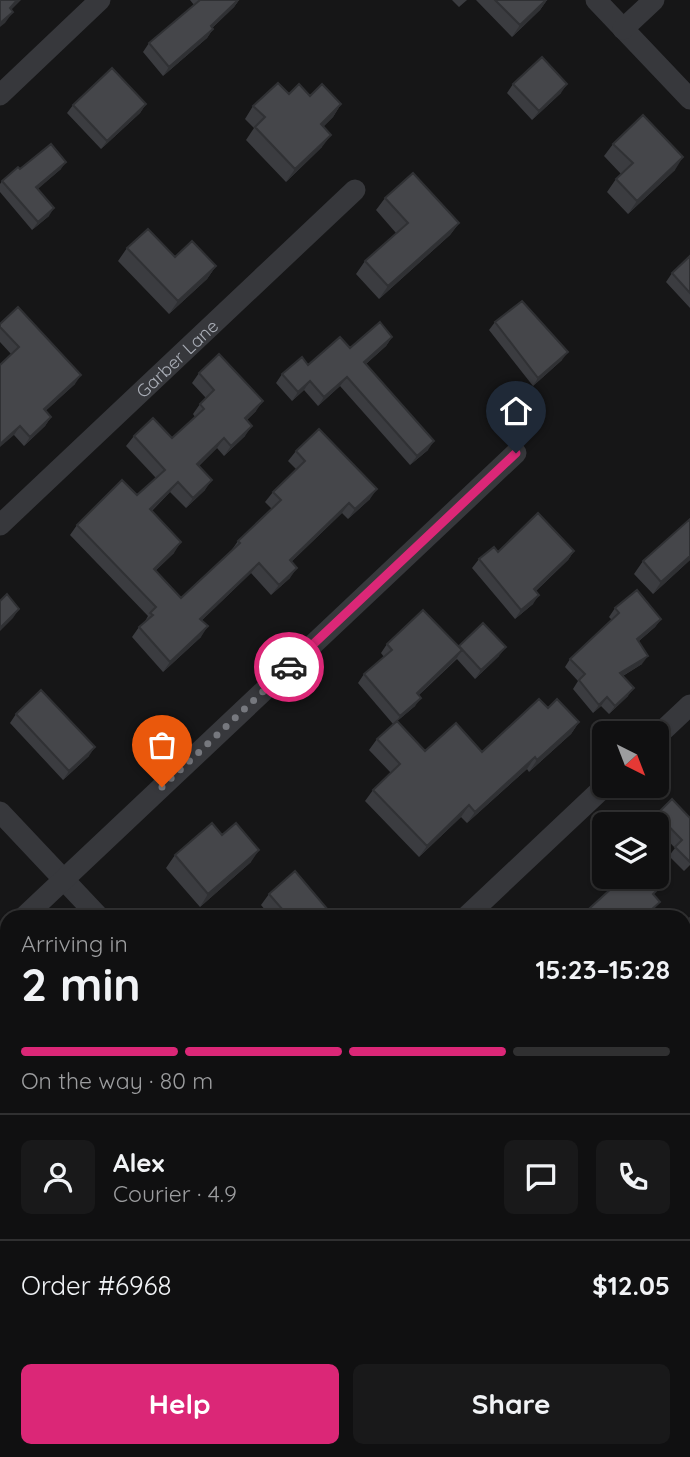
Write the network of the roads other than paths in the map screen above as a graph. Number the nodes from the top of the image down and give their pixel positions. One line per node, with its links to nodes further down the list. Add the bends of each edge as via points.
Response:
1 (100, 0): 5 (street)
2 (596, 0): 4 (street)
3 (654, 0): 4 (street)
4 (623, 29): 6 (street)
5 (0, 95)
6 (690, 99)
7 (355, 190): 9 (street, Garber Lane)
8 (516, 453): 14 (street)
9 (0, 525)
10 (690, 705): 11 (street)
11 (669, 725)
12 (592, 798): 17 (street)
13 (0, 812): 14 (street)
14 (64, 880): 15 (street); 16 (street)
15 (32, 910)
16 (92, 910)
17 (473, 910)

